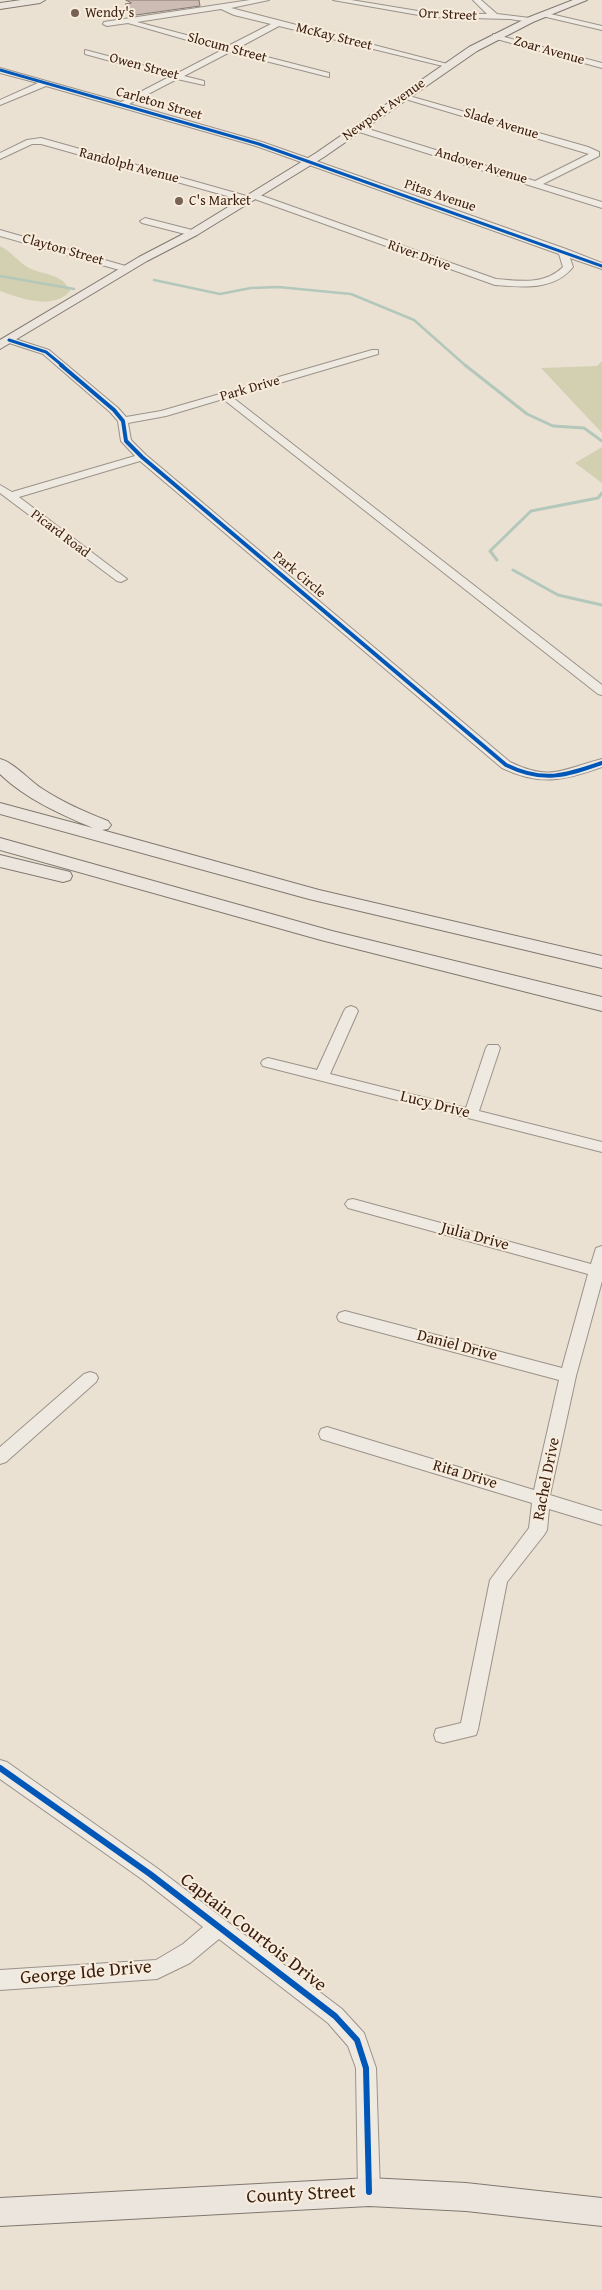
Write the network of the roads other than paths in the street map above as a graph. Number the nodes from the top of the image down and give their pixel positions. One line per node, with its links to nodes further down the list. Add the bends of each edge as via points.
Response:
1 (40, 0): 6 (main road)
2 (265, 0): 7 (street)
3 (337, 0): 9 (street, Orr Street, via 430,15)
4 (477, 0): 9 (street)
5 (582, 0): 8 (main road, Newport Avenue)
6 (1, 5)
7 (223, 6): 11 (street); 12 (street, McKay Street)
8 (545, 14): 10 (main road, Newport Avenue); 14 (street)
9 (495, 17): 10 (street, Orr Street)
10 (530, 20): 15 (main road, Newport Avenue)
11 (129, 21): 13 (street); 16 (street, Slocum Street)
12 (279, 23): 16 (street); 18 (street, McKay Street)
13 (107, 24)
14 (602, 28)
15 (496, 36): 18 (main road, Newport Avenue); 19 (street, Zoar Avenue)
16 (229, 49): 21 (street, Slocum Street); 22 (street)
17 (88, 52): 22 (street, Owen Street)
18 (447, 66): 25 (main road, Newport Avenue)
19 (602, 66)
20 (0, 70): 23 (street, Carleton Street)
21 (326, 75)
22 (176, 76): 24 (street, Owen Street); 27 (street)
23 (45, 83): 26 (street); 27 (street, Carleton Street)
24 (201, 83)
25 (405, 96): 28 (main road, Newport Avenue); 31 (street, Slade Avenue, via 596,154)
26 (0, 103)
27 (121, 105): 30 (street, Carleton Street)
28 (359, 129): 30 (main road, Newport Avenue); 31 (street, Andover Avenue)
29 (0, 156): 32 (street, Randolph Avenue, via 38,141)
30 (310, 161): 32 (main road, Newport Avenue); 37 (street, Pitas Avenue)
31 (538, 183): 33 (street, Andover Avenue)
32 (251, 198): 36 (main road, Newport Avenue); 37 (street, River Drive, via 495,282 525,284 562,276 568,267)
33 (602, 205)
34 (145, 221): 36 (street)
35 (0, 233): 39 (street, Clayton Street)
36 (193, 233): 39 (main road, Newport Avenue); 40 (main road, Newport Avenue, via 151,265)
37 (563, 251): 38 (street)
38 (602, 266)
39 (126, 269): 41 (main road, Newport Avenue)
40 (24, 344): 41 (main road, Newport Avenue); 44 (street, via 50,355)
41 (6, 346)
42 (375, 352): 43 (street, Park Drive)
43 (226, 396): 44 (street, Park Drive, via 155,416); 49 (street)
44 (123, 421): 45 (street, Park Circle, via 126,442)
45 (142, 458): 47 (street); 50 (street, Park Circle, via 506,765 520,773 548,778 564,777)
46 (0, 488): 47 (street, Picard Road)
47 (10, 496): 48 (street, Picard Road)
48 (121, 579)
49 (602, 692)
50 (602, 763)
51 (0, 764): 55 (highway, via 53,803)
52 (0, 808): 55 (highway)
53 (0, 844): 56 (highway)
54 (0, 861): 56 (highway, via 91,883)
55 (198, 863): 57 (highway, via 419,920)
56 (208, 903): 58 (highway, via 414,959)
57 (602, 962)
58 (602, 1004)
59 (351, 1011): 62 (street)
60 (493, 1048): 63 (street)
61 (268, 1063): 62 (street, Lucy Drive)
62 (322, 1076): 63 (street, Lucy Drive)
63 (472, 1114): 64 (street, Lucy Drive)
64 (602, 1147)
65 (353, 1204): 67 (street, Julia Drive)
66 (602, 1252): 67 (street, Rachel Drive)
67 (597, 1271): 69 (street, Rachel Drive)
68 (345, 1317): 69 (street, Daniel Drive)
69 (568, 1376): 73 (street, Rachel Drive)
70 (90, 1378): 72 (street)
71 (327, 1434): 73 (street, Rita Drive)
72 (0, 1457)
73 (542, 1498): 74 (street, Rita Drive); 75 (street, Rachel Drive, via 538,1530 499,1580 469,1729)
74 (602, 1518)
75 (443, 1735)
76 (0, 1768): 77 (street, Captain Courtois Drive)
77 (218, 1926): 78 (street, George Ide Drive, via 179,1960 157,1969); 79 (street, Captain Courtois Drive, via 335,2016 357,2040 366,2068)
78 (0, 1980)
79 (369, 2192): 80 (main road, County Street); 81 (main road, County Street, via 466,2197)
80 (0, 2212)
81 (602, 2212)

